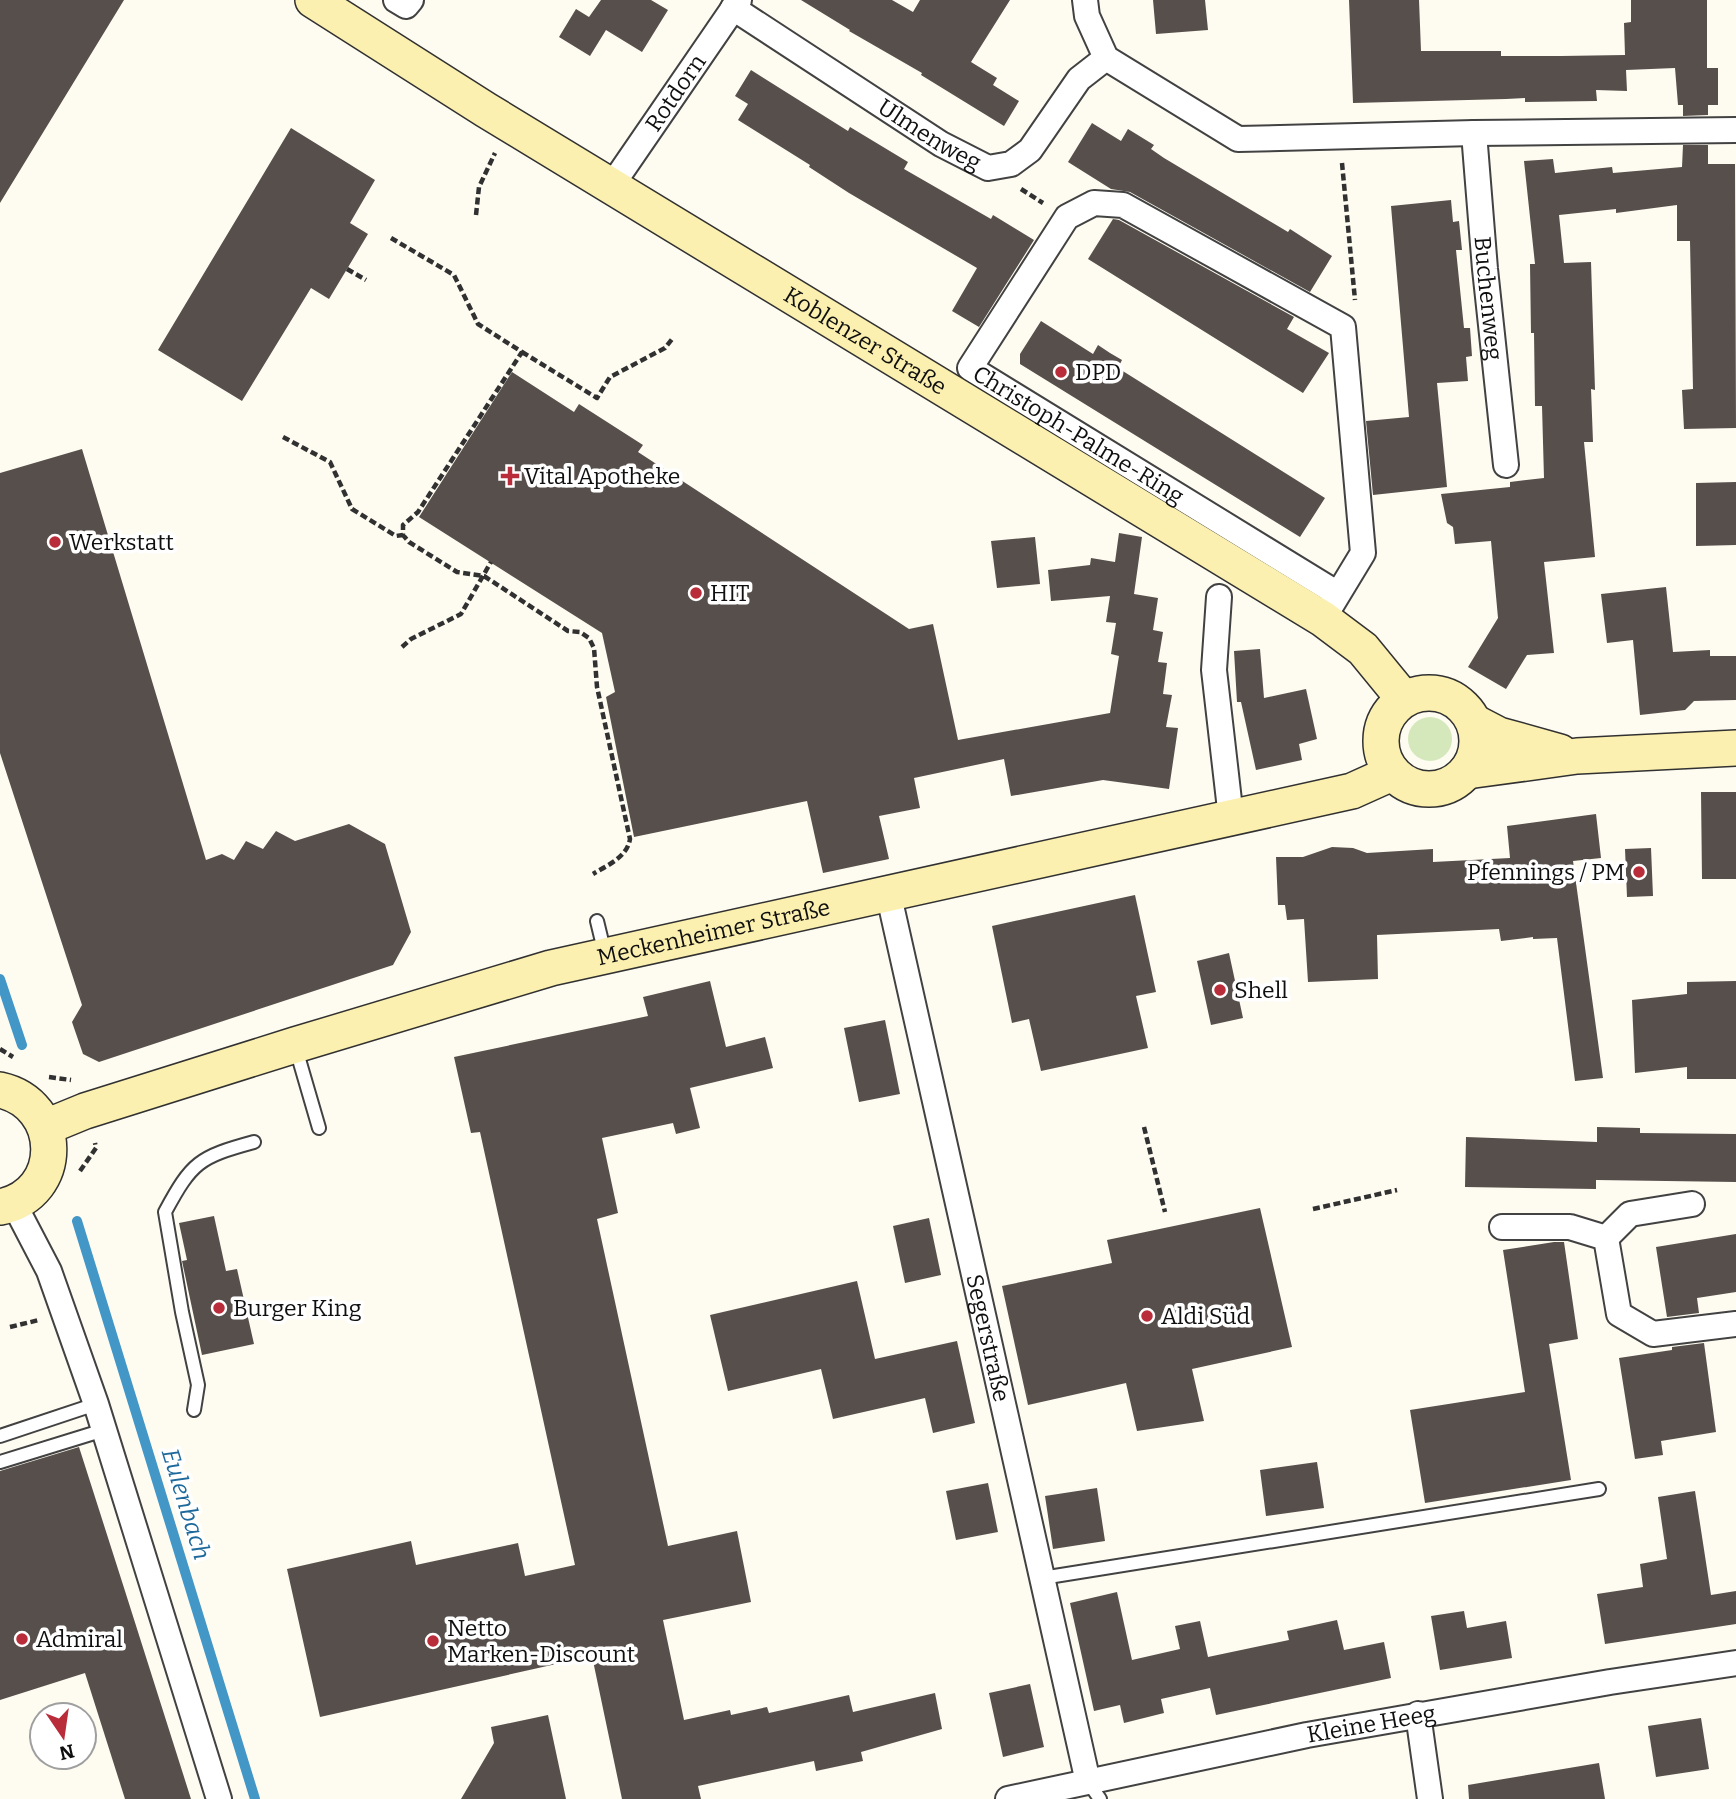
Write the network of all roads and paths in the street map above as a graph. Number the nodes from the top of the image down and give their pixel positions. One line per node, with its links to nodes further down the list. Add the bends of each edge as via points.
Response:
1 (313, 0): 11 (main road, Koblenzer Straße)
2 (396, 0): 3 (street, via 406,6)
3 (411, 0)
4 (1085, 0): 6 (street, via 1087,16)
5 (736, 4): 10 (street, Ulmenweg, via 941,144); 11 (street, Rotdorn)
6 (1106, 58): 9 (street, via 1238,139); 10 (street, Ulmenweg, via 1079,79 1030,150 1011,164)
7 (1736, 130): 8 (street)
8 (1474, 133): 9 (street); 23 (street, Buchenweg)
9 (1340, 136): 18 (path)
10 (988, 168): 14 (path)
11 (612, 184): 21 (main road, Koblenzer Straße)
12 (479, 187): 13 (path)
13 (477, 215)
14 (1067, 217): 21 (street, Christoph-Palme-Ring); 28 (street, via 1094,204 1124,205 1343,327 1363,553)
15 (391, 238): 20 (path, via 454,275 478,324)
16 (347, 269): 17 (path)
17 (366, 280)
18 (1356, 311)
19 (673, 338): 20 (path, via 665,348 610,377 597,398)
20 (522, 352): 24 (path, via 418,512 403,525)
21 (962, 381): 28 (main road, Koblenzer Straße)
22 (284, 437): 24 (path, via 330,463 352,509 396,536)
23 (1506, 465)
24 (403, 535): 26 (path, via 457,572)
25 (491, 562): 26 (path)
26 (484, 576): 29 (path, via 461,614); 37 (path, via 568,631 580,632 594,648 597,687 629,839 628,848 616,860)
27 (1219, 597): 36 (street, via 1213,670)
28 (1330, 606): 30 (main road, Koblenzer Straße)
29 (402, 647)
30 (1404, 699): 31 (main road, via 1419,693 1444,695 1465,708); 35 (main road, via 1391,710 1380,742)
31 (1474, 722): 33 (main road, via 1499,735); 34 (main road, via 1477,747)
32 (1736, 748): 33 (main road)
33 (1577, 756): 34 (main road)
34 (1467, 771): 35 (main road, via 1455,782 1422,789)
35 (1392, 774): 36 (main road, Meckenheimer Straße, via 1352,790)
36 (1231, 818): 38 (main road, Meckenheimer Straße)
37 (593, 874)
38 (888, 892): 40 (main road, Meckenheimer Straße); 65 (street, Segerstraße)
39 (597, 921): 40 (lane)
40 (605, 955): 41 (main road, Meckenheimer Straße)
41 (295, 1045): 43 (main road, Meckenheimer Straße); 45 (lane)
42 (0, 1090): 43 (main road, via 30,1103)
43 (46, 1127): 49 (main road, via 47,1168 34,1190)
44 (1144, 1127): 51 (path)
45 (319, 1128)
46 (254, 1142): 58 (lane, via 201,1161 187,1174 165,1212 198,1385)
47 (1397, 1190): 50 (path)
48 (1692, 1204): 53 (street, via 1630,1214)
49 (7, 1206): 57 (street, via 49,1271)
50 (1313, 1209)
51 (1165, 1212)
52 (1503, 1227): 53 (street, via 1570,1227)
53 (1606, 1238): 55 (street, via 1619,1314 1653,1334)
54 (45, 1318): 56 (path)
55 (1736, 1324)
56 (10, 1327)
57 (96, 1404): 59 (street); 60 (lane)
58 (194, 1409)
59 (104, 1430): 62 (lane); 69 (street)
60 (0, 1436)
61 (0, 1454): 62 (lane)
62 (27, 1454): 63 (lane)
63 (0, 1462)
64 (1599, 1489): 65 (lane)
65 (1042, 1578): 68 (street, Segerstraße)
66 (1736, 1663): 67 (street, Kleine Heeg)
67 (1418, 1714): 68 (street, Kleine Heeg, via 1307,1735); 71 (street)
68 (1094, 1790): 70 (street, Kleine Heeg)
69 (219, 1799)
70 (1008, 1799)
71 (1430, 1799)

